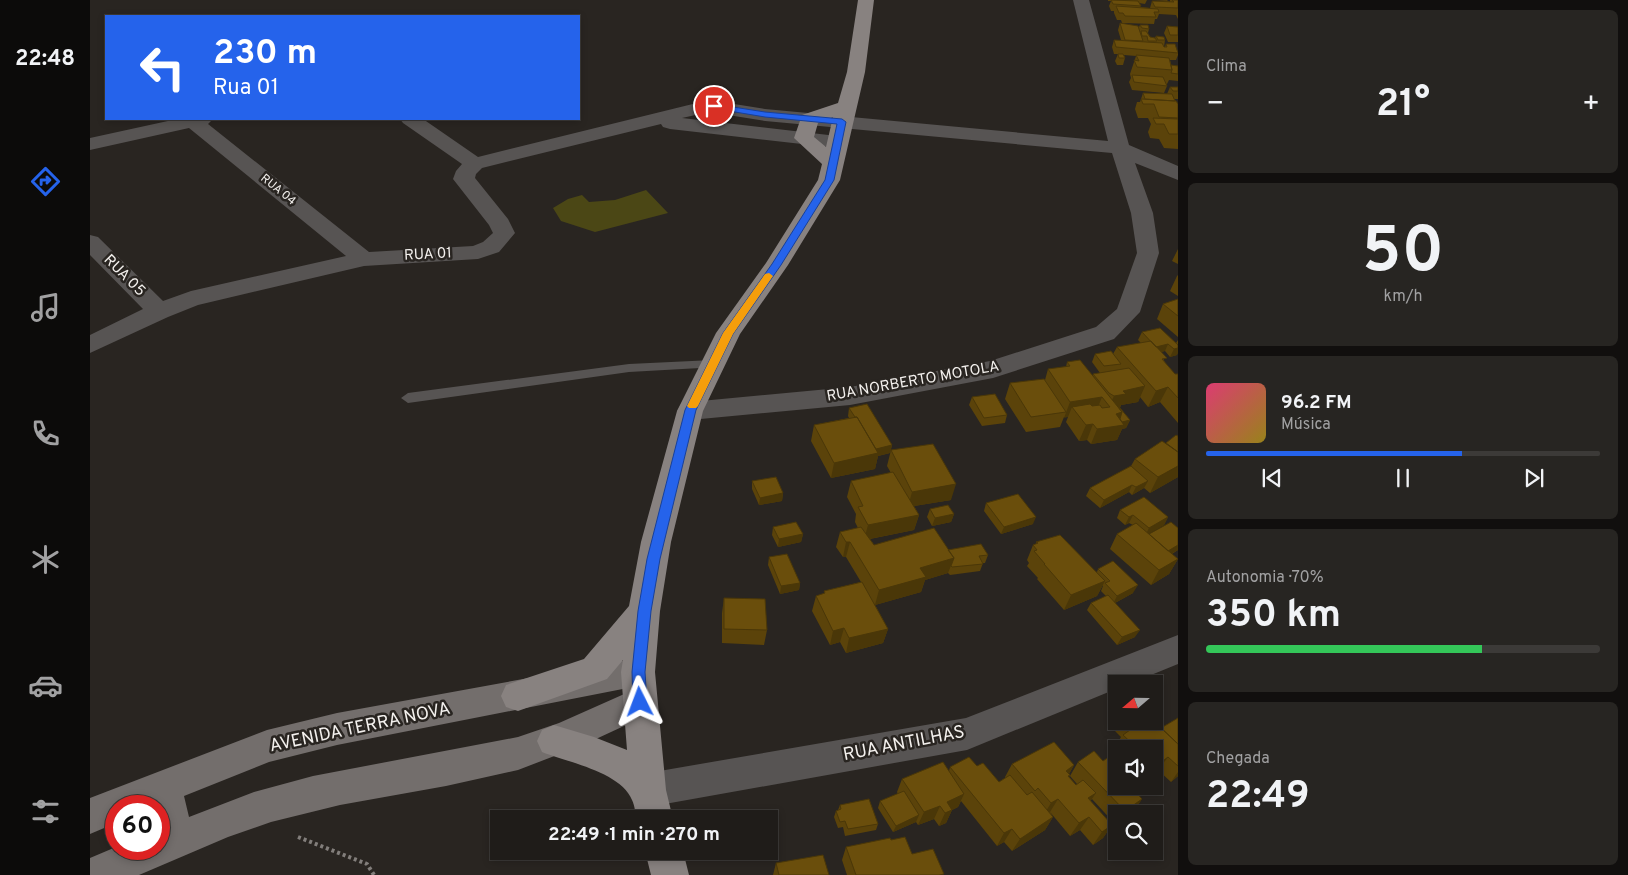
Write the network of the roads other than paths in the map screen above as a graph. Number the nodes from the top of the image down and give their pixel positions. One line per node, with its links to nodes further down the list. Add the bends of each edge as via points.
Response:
1 (866, 0): 4 (main road, via 856,72)
2 (1081, 0): 12 (street, RUA NORBERTO MOTOLA)
3 (742, 111): 7 (street, via 709,106); 8 (street); 9 (street)
4 (844, 114): 8 (street); 10 (main road); 12 (street)
5 (198, 120): 11 (street); 17 (street, RUA 04)
6 (411, 120): 14 (street)
7 (652, 121): 9 (street); 14 (street)
8 (806, 128): 9 (street); 10 (street); 13 (main road)
9 (734, 130)
10 (837, 142): 13 (main road)
11 (90, 144)
12 (1120, 148): 15 (street); 22 (street, RUA NORBERTO MOTOLA, via 1142,213 1148,253 1128,312 1106,333 993,369 850,396)
13 (833, 163): 20 (main road, via 829,180 776,265 728,333)
14 (475, 164): 17 (street, RUA 01, via 466,171 464,178 500,224 504,233 499,243 473,253)
15 (1178, 174)
16 (90, 242): 18 (street, RUA 05)
17 (364, 258): 18 (street, RUA 01, via 190,299)
18 (159, 311): 19 (street, RUA 01)
19 (90, 345)
20 (713, 364): 21 (lane, via 629,368); 22 (main road)
21 (408, 398)
22 (690, 410): 23 (main road, via 656,542)
23 (644, 611): 25 (main road); 26 (main road, via 595,669)
24 (1178, 649): 30 (street, RUA ANTILHAS, via 967,734)
25 (639, 687): 26 (street, AVENIDA TERRA NOVA); 27 (street); 30 (main road)
26 (518, 696): 28 (street, AVENIDA TERRA NOVA, via 337,729 267,746)
27 (554, 741): 30 (main road, via 614,759 632,771); 32 (street, via 500,758 286,800 214,824)
28 (164, 786): 29 (street); 31 (street, AVENIDA TERRA NOVA)
29 (164, 795)
30 (652, 805)
31 (90, 816)
32 (170, 843)
33 (130, 860): 35 (street)
34 (666, 860): 36 (main road)
35 (95, 875)
36 (670, 875)

